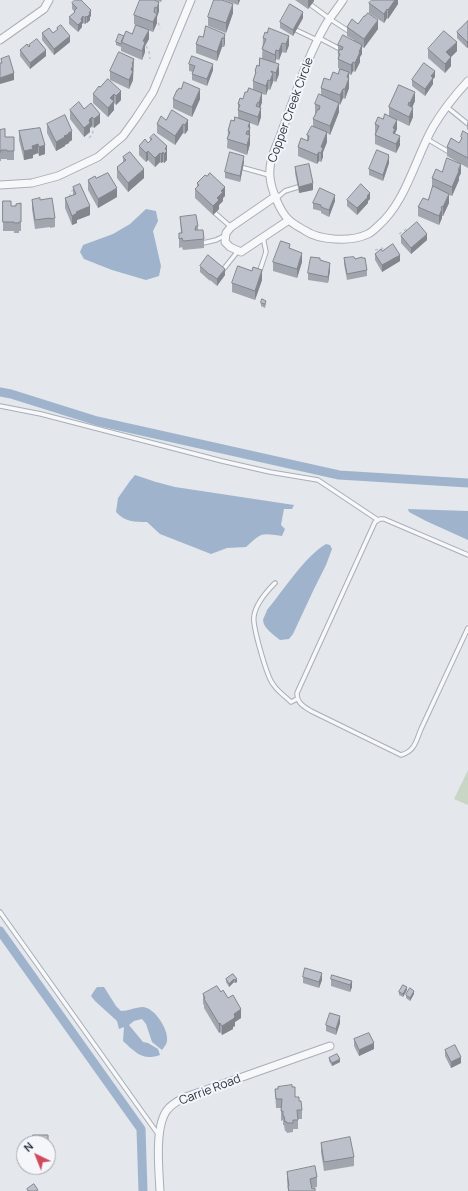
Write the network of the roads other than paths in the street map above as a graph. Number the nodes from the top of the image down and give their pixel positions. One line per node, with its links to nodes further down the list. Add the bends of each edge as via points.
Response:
1 (49, 0): 9 (street, via 44,8)
2 (191, 0): 18 (street, via 153,92 123,136 98,157 58,176 32,183)
3 (343, 0): 5 (street, Copper Creek Circle)
4 (311, 5): 5 (lane)
5 (330, 19): 7 (lane); 8 (street, Copper Creek Circle)
6 (296, 30): 8 (lane)
7 (350, 32)
8 (318, 39): 10 (lane); 17 (street, Copper Creek Circle, via 272,157)
9 (0, 40)
10 (340, 49)
11 (468, 81): 12 (street, Copper Creek Circle)
12 (447, 107): 13 (lane); 14 (street, Copper Creek Circle)
13 (468, 124)
14 (427, 139): 15 (lane); 22 (street, Copper Creek Circle, via 398,203 383,222 369,233 336,240 306,232)
15 (449, 152)
16 (244, 168): 17 (lane)
17 (269, 174): 20 (street, Copper Creek Circle)
18 (0, 185)
19 (298, 187): 20 (lane)
20 (276, 197): 22 (street, Copper Creek Circle); 23 (street)
21 (215, 213): 23 (lane)
22 (289, 220): 25 (street)
23 (231, 227): 24 (street)
24 (226, 235): 26 (lane); 27 (street, via 225,242)
25 (263, 237): 27 (street, via 241,252); 29 (lane, via 266,252)
26 (203, 243)
27 (238, 250): 28 (lane)
28 (221, 272)
29 (258, 278)
30 (0, 406): 31 (lane, via 263,471 318,480)
31 (378, 520): 32 (lane, via 384,519); 35 (lane, via 300,686)
32 (468, 555)
33 (275, 583): 35 (lane, via 264,594 253,618 259,648 272,684 290,702)
34 (468, 628): 35 (lane, via 415,745 409,752 401,755 311,711)
35 (297, 699)
36 (0, 912): 38 (lane)
37 (330, 1046): 38 (street, Carrie Road, via 183,1098 167,1110)
38 (159, 1136): 39 (street, Carrie Road)
39 (160, 1191)

